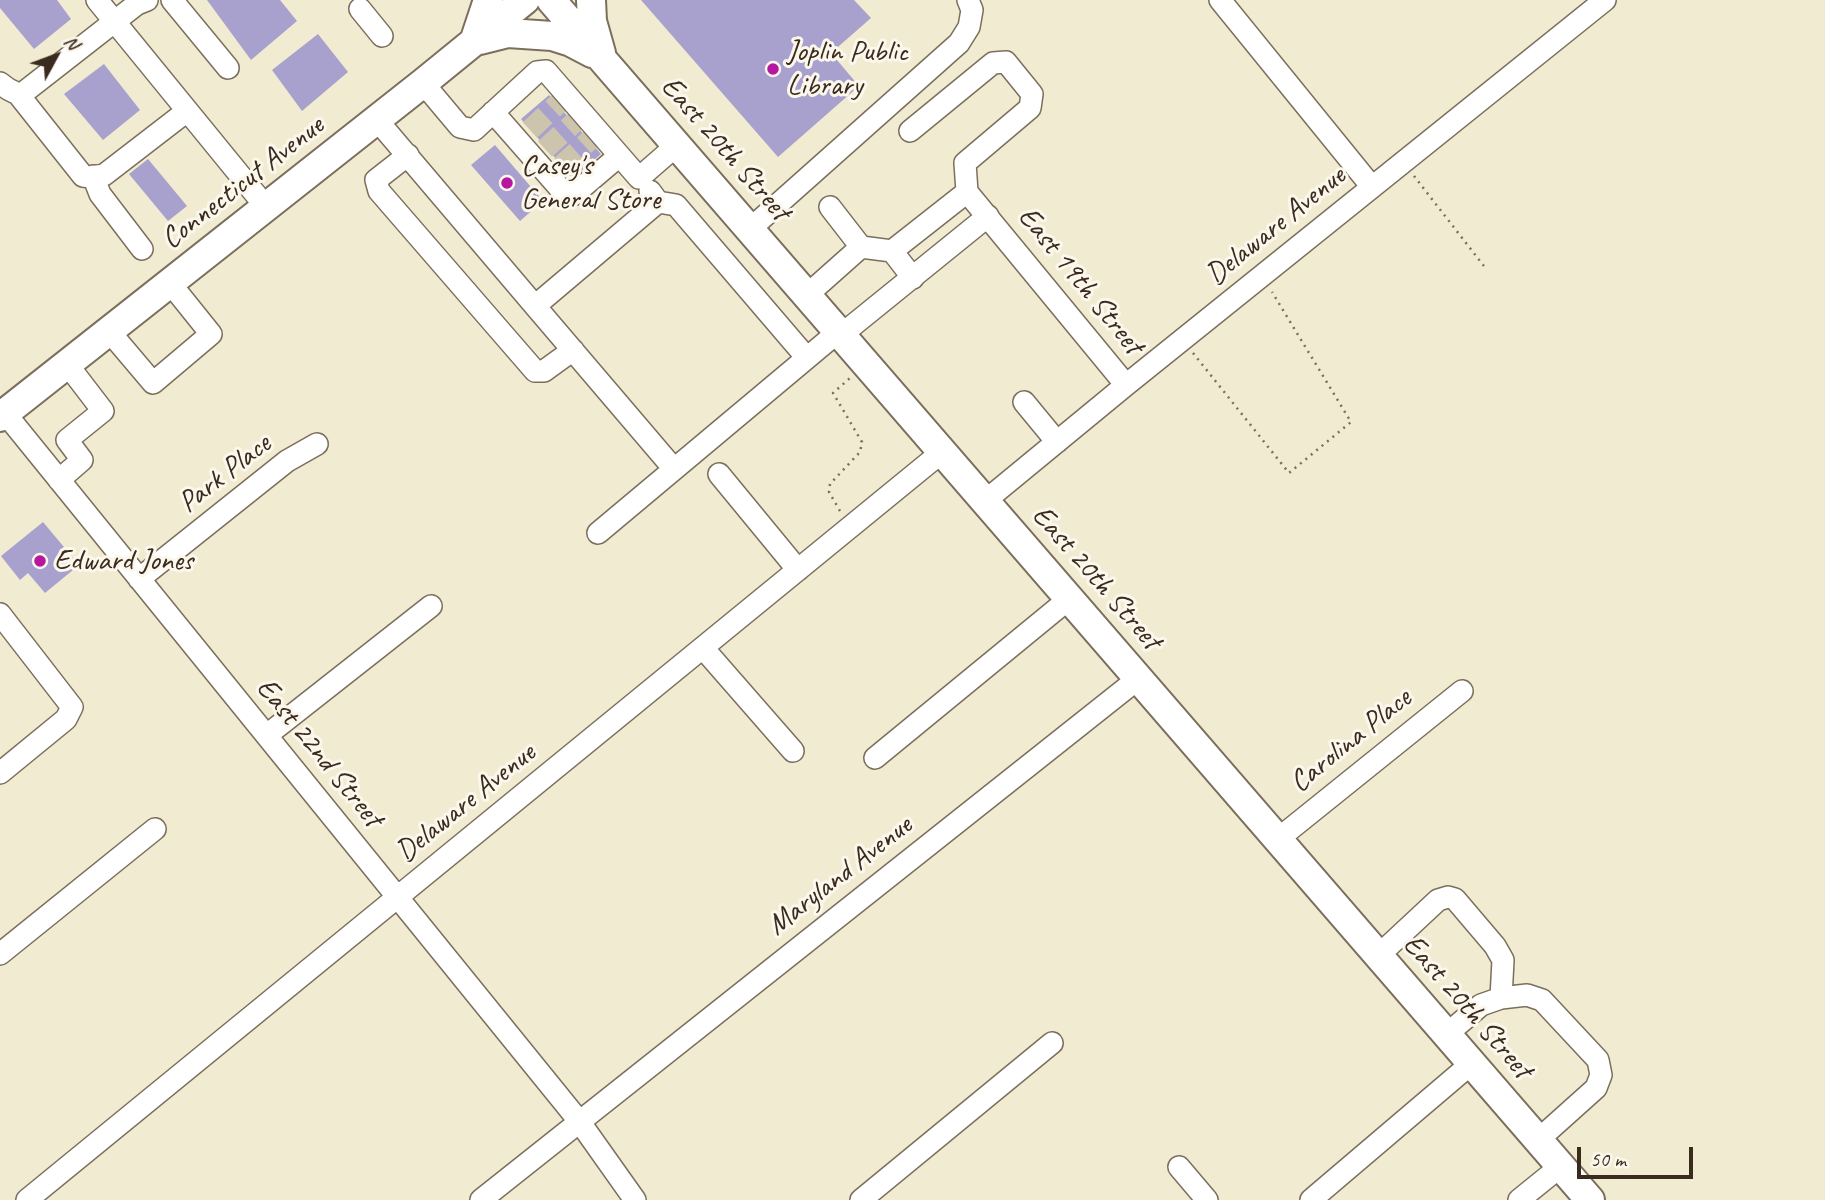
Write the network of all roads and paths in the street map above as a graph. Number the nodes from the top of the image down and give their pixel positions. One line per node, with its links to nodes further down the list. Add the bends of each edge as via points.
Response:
1 (97, 0): 12 (street)
2 (146, 0): 12 (street)
3 (488, 0): 14 (main road)
4 (525, 0): 14 (main road, Connecticut Avenue)
5 (551, 0): 15 (main road, East 20th Street)
6 (591, 0): 15 (main road)
7 (968, 0): 35 (street, via 972,10 969,27 959,43)
8 (1220, 0): 29 (street)
9 (1605, 0): 26 (street, Delaware Avenue)
10 (172, 1): 16 (street)
11 (360, 9): 13 (street)
12 (114, 21): 18 (street, via 23,93); 19 (street)
13 (382, 36)
14 (474, 42): 15 (main road, via 509,33 552,36); 17 (main road, Connecticut Avenue)
15 (602, 59): 23 (main road, East 20th Street)
16 (228, 68)
17 (423, 83): 20 (street, via 460,128 474,130); 21 (main road, Connecticut Avenue)
18 (9, 88): 27 (street, via 83,176)
19 (187, 111): 27 (street, via 104,175); 32 (street)
20 (493, 112): 25 (street, via 524,136 555,171 564,193 573,195); 25 (street, via 537,72 546,71 580,117)
21 (377, 120): 24 (street); 32 (main road, Connecticut Avenue)
22 (910, 131): 30 (street, via 993,63 1006,62 1032,94 1030,108 965,163)
23 (677, 145): 28 (street); 35 (main road, East 20th Street)
24 (408, 155): 44 (street); 48 (street, via 376,180 379,191 535,371 544,371)
25 (619, 156): 28 (street)
26 (1403, 163): 29 (street, Delaware Avenue); 39 (path)
27 (93, 176): 37 (street, via 100,194)
28 (639, 178): 31 (street)
29 (1372, 187): 40 (street, Delaware Avenue)
30 (967, 192): 34 (street, East 19th Street); 38 (street)
31 (658, 202): 44 (street); 49 (street, via 676,205)
32 (267, 207): 42 (main road, Connecticut Avenue)
33 (830, 207): 36 (street)
34 (988, 216): 41 (street); 52 (street, East 19th Street)
35 (751, 229): 43 (main road, East 20th Street)
36 (861, 247): 38 (street); 43 (street)
37 (142, 249)
38 (892, 251): 41 (street)
39 (1487, 270)
40 (1262, 276): 47 (street, Delaware Avenue); 47 (path, via 1351,422 1289,473)
41 (913, 278): 46 (street)
42 (170, 283): 45 (main road, Connecticut Avenue); 45 (street, via 211,334 153,383)
43 (807, 295): 46 (main road, East 20th Street)
44 (535, 306): 48 (street)
45 (109, 331): 50 (main road, Connecticut Avenue)
46 (839, 333): 49 (street); 51 (main road, East 20th Street)
47 (1182, 340): 52 (street, Delaware Avenue)
48 (573, 350): 58 (street)
49 (807, 358): 58 (street)
50 (67, 364): 54 (main road, Connecticut Avenue); 60 (street, via 103,411 67,440 82,460)
51 (866, 364): 57 (main road, East 20th Street); 62 (path, via 833,393 862,442 860,452 830,484 834,505)
52 (1126, 385): 55 (street, Delaware Avenue)
53 (1024, 402): 55 (street)
54 (3, 415): 60 (street, East 22nd Street)
55 (1057, 442): 61 (street, Delaware Avenue)
56 (317, 444): 65 (street, Park Place, via 287,461)
57 (942, 452): 61 (main road, East 20th Street); 62 (street, Delaware Avenue)
58 (674, 469): 63 (street)
59 (719, 474): 64 (street)
60 (59, 480): 65 (street, East 22nd Street)
61 (985, 501): 66 (main road, East 20th Street)
62 (851, 526): 64 (street, Delaware Avenue)
63 (598, 533)
64 (798, 570): 69 (street, Delaware Avenue)
65 (139, 579): 72 (street, East 22nd Street)
66 (1070, 598): 70 (main road, East 20th Street); 74 (street)
67 (431, 606): 72 (street)
68 (0, 614): 75 (street, via 72,707 66,719)
69 (703, 648): 73 (street); 78 (street, Delaware Avenue)
70 (1139, 678): 77 (main road, East 20th Street); 85 (street, Maryland Avenue)
71 (1462, 691): 77 (street, Carolina Place)
72 (267, 734): 78 (street, East 22nd Street)
73 (793, 751)
74 (875, 758)
75 (0, 774)
76 (155, 829): 79 (street)
77 (1278, 839): 80 (main road, East 20th Street)
78 (397, 898): 85 (street, East 22nd Street); 90 (street, Delaware Avenue)
79 (0, 954)
80 (1379, 955): 81 (street, via 1438,900 1455,899 1503,960); 82 (main road, East 20th Street)
81 (1502, 998): 82 (street, via 1481,1004); 86 (street, via 1527,995 1542,1000 1598,1060 1601,1075 1596,1088)
82 (1447, 1034): 84 (main road, East 20th Street)
83 (1052, 1043): 93 (street)
84 (1472, 1063): 86 (main road, East 20th Street); 94 (street)
85 (579, 1121): 91 (street, Maryland Avenue); 92 (street, East 22nd Street)
86 (1538, 1140): 87 (main road, East 20th Street)
87 (1561, 1166): 95 (street); 96 (main road, East 20th Street)
88 (1179, 1167): 89 (street)
89 (1196, 1196)
90 (27, 1200)
91 (481, 1200)
92 (635, 1200)
93 (861, 1200)
94 (1311, 1200)
95 (1518, 1200)
96 (1590, 1200)

